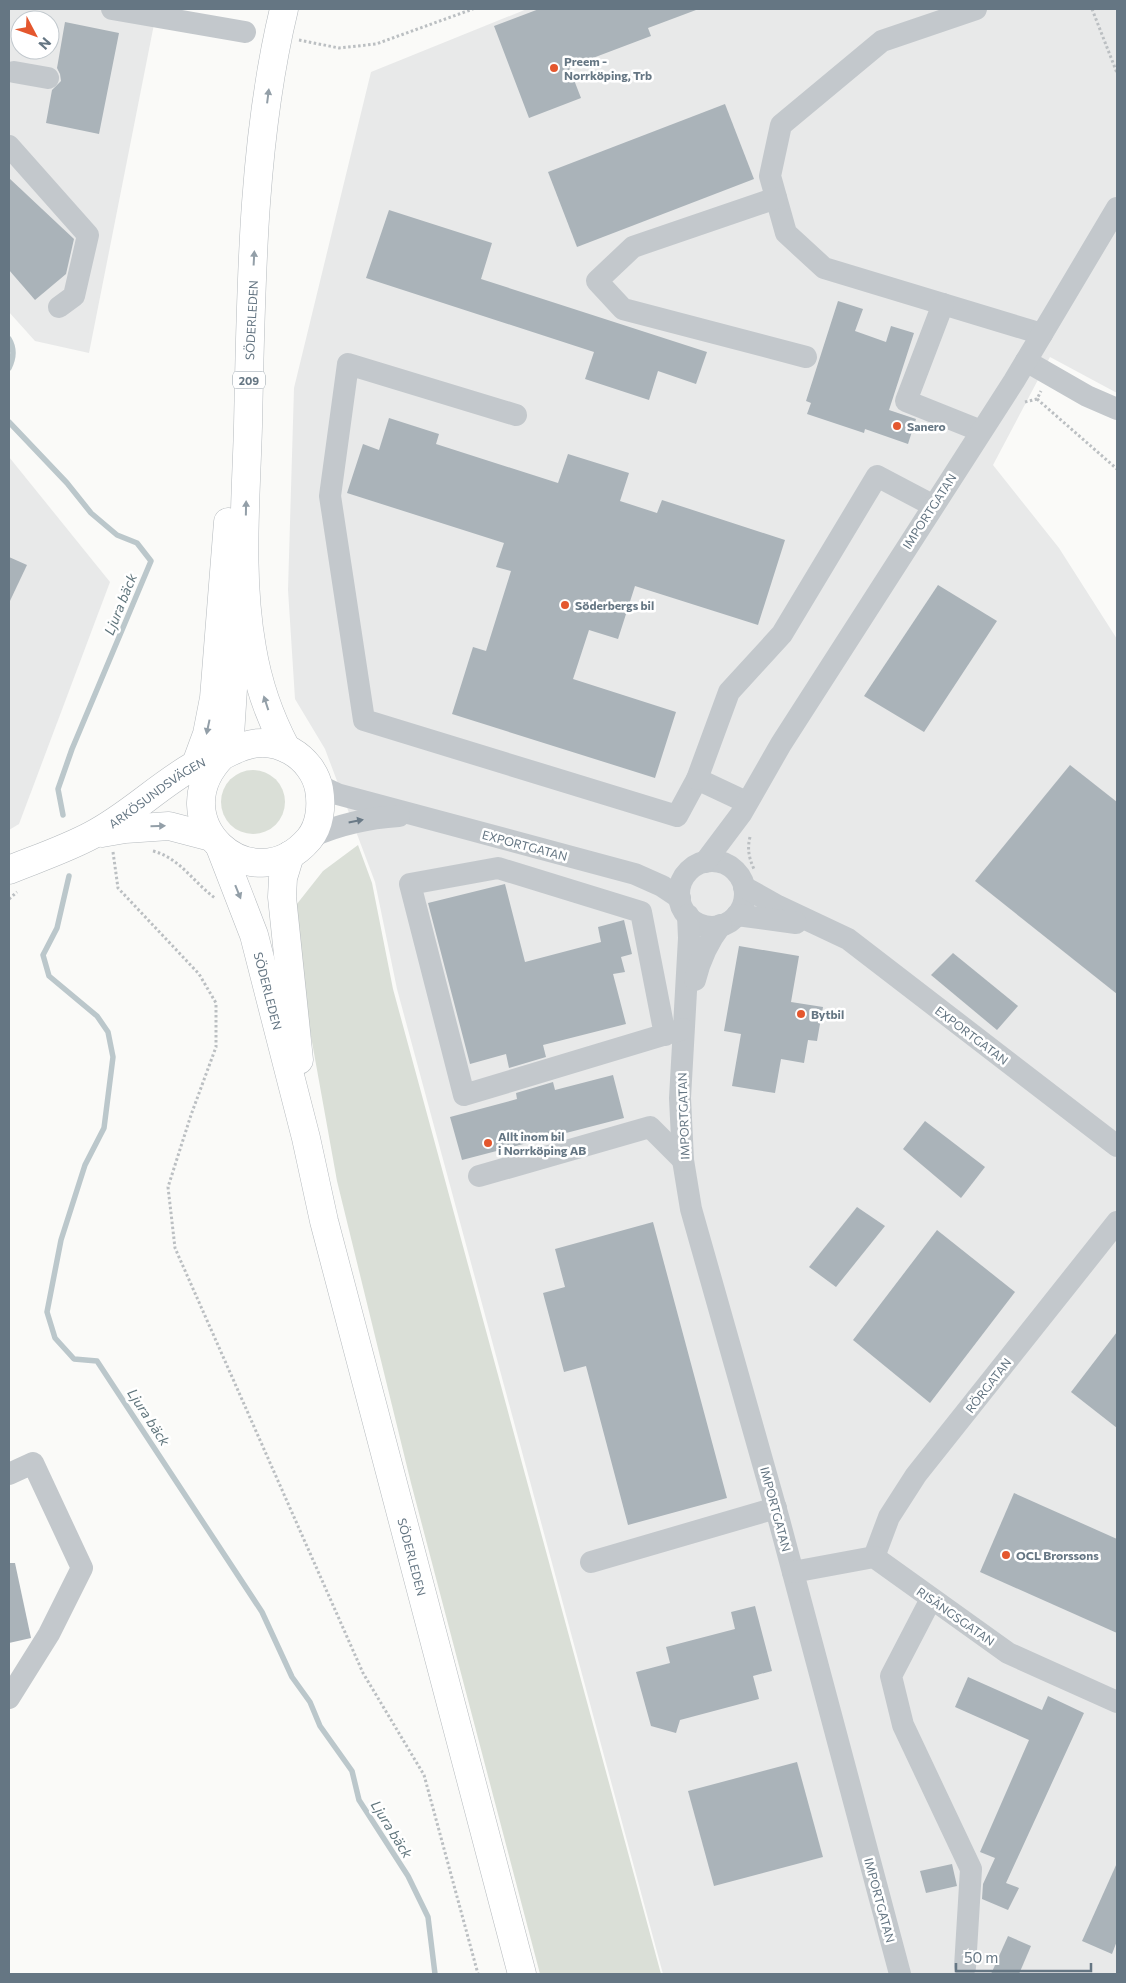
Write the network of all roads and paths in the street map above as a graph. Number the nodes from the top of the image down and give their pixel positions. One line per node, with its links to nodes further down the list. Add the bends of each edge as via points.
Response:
1 (112, 9): 7 (street)
2 (265, 9): 27 (main road, SÖDERLEDEN / 209, via 247,121 236,239)
3 (284, 9): 28 (main road, SÖDERLEDEN / 209, one-way to 3, via 267,709 252,647 247,605 246,525 256,223 270,82)
4 (473, 9): 9 (path, via 376,44 339,48)
5 (976, 9): 14 (street, via 882,41 781,126 770,176)
6 (1092, 9): 11 (path)
7 (223, 18): 8 (street)
8 (245, 32)
9 (294, 40)
10 (14, 72): 12 (street)
11 (1117, 74)
12 (48, 78)
13 (9, 146): 17 (street, via 88,236 74,296)
14 (776, 198): 16 (street, via 786,233 824,268); 19 (street, via 633,247 597,281 623,309)
15 (1117, 208): 18 (street, IMPORTGATAN)
16 (943, 304): 18 (street); 24 (street, via 906,402)
17 (59, 307)
18 (1042, 334): 20 (street, IMPORTGATAN)
19 (806, 356)
20 (1026, 361): 22 (street); 24 (street, IMPORTGATAN)
21 (1036, 399): 25 (path)
22 (1117, 409)
23 (516, 416): 31 (street, via 348,364 330,496 364,720 677,816)
24 (981, 431): 26 (street, IMPORTGATAN)
25 (1117, 470)
26 (932, 505): 31 (street, via 877,476 782,634 729,692); 33 (street, IMPORTGATAN)
27 (228, 522): 29 (main road, SÖDERLEDEN / 209, via 234,673); 30 (main road, SÖDERLEDEN / 209, one-way to 30, via 214,698 207,734)
28 (286, 748): 29 (main road, via 251,743); 32 (main road, via 306,763)
29 (226, 753): 30 (main road, ARKÖSUNDSVÄGEN); 36 (main road, via 210,770 202,788 201,813)
30 (196, 764): 37 (main road, ARKÖSUNDSVÄGEN)
31 (697, 779): 33 (street)
32 (318, 785): 34 (street, EXPORTGATAN, via 328,791); 35 (main road, via 320,812)
33 (744, 808): 39 (street, IMPORTGATAN); 42 (street, IMPORTGATAN, via 736,848)
34 (416, 815): 35 (street, EXPORTGATAN, one-way to 34, via 355,821); 41 (street, EXPORTGATAN)
35 (310, 837): 38 (main road)
36 (215, 842): 37 (main road, ARKÖSUNDSVÄGEN, one-way to 36, via 134,828 169,826); 38 (main road, via 242,860); 47 (main road, SÖDERLEDEN, one-way to 47, via 254,936)
37 (103, 843): 40 (main road, ARKÖSUNDSVÄGEN); 61 (path, via 118,888 199,974 216,1003 216,1047 168,1187 175,1248 363,1673 424,1775)
38 (279, 859): 47 (main road, SÖDERLEDEN, via 264,882 268,926 300,1071)
39 (696, 868): 41 (street, EXPORTGATAN, via 663,875); 42 (street, via 721,862); 43 (street, via 681,885)
40 (9, 870)
41 (636, 874): 43 (street, EXPORTGATAN, via 662,886)
42 (740, 878): 44 (street, via 743,906); 45 (street, EXPORTGATAN, via 759,897)
43 (684, 907): 44 (street, via 703,925); 46 (street, IMPORTGATAN, via 689,938)
44 (729, 920): 45 (street, EXPORTGATAN); 46 (street, IMPORTGATAN, via 710,940 700,961)
45 (824, 928): 48 (street, EXPORTGATAN, via 848,940)
46 (677, 1035): 46 (street, via 464,1095 410,884 498,868 641,912); 49 (street, IMPORTGATAN)
47 (306, 1138): 62 (main road, SÖDERLEDEN, via 324,1221)
48 (1117, 1146)
49 (683, 1160): 50 (street, via 650,1128); 53 (street, IMPORTGATAN, via 691,1209)
50 (479, 1176)
51 (1117, 1222): 54 (street, RÖRGATAN, via 916,1475 889,1517)
52 (9, 1474): 58 (street, via 33,1463 82,1568 49,1634)
53 (776, 1508): 55 (street); 56 (street, IMPORTGATAN)
54 (874, 1557): 56 (street); 57 (street, RISÄNGSGATAN)
55 (591, 1562)
56 (793, 1572): 63 (street, IMPORTGATAN)
57 (931, 1599): 59 (street, RISÄNGSGATAN, via 1008,1653); 60 (street, via 890,1676 903,1725 971,1869)
58 (9, 1698)
59 (1117, 1702)
60 (965, 1967)
61 (478, 1974)
62 (522, 1974)
63 (900, 1974)

